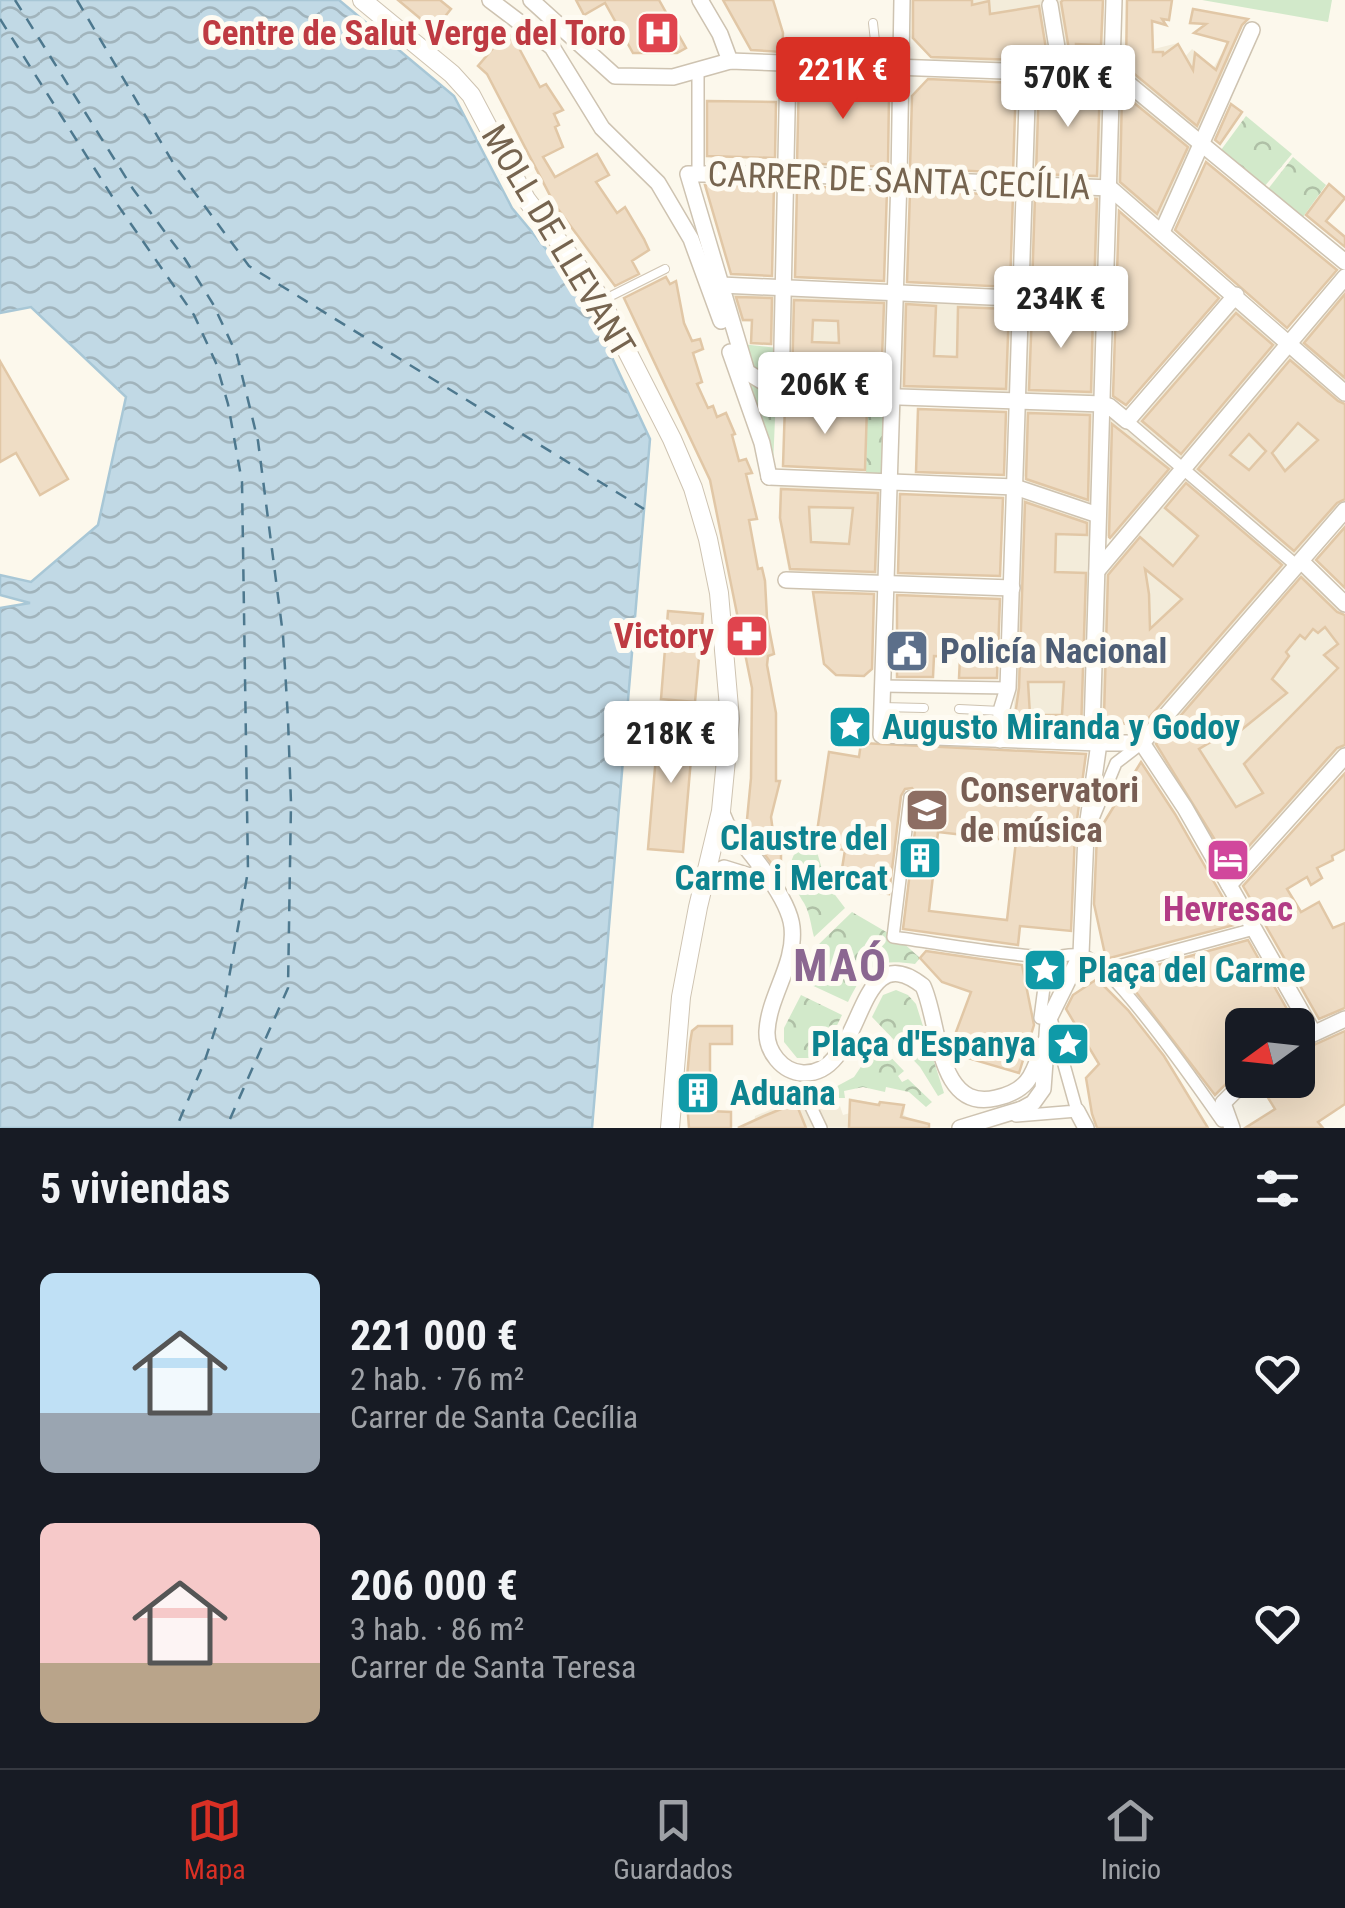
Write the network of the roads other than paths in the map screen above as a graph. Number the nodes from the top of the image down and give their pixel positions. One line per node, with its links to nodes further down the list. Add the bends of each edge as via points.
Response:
1 (362, 0): 32 (street, MOLL DE LLEVANT, via 472,95 526,199)
2 (490, 0): 42 (street, via 552,46 602,128 661,186 704,275 762,443 767,480)
3 (531, 0): 13 (street, via 615,76 632,81)
4 (700, 0): 10 (street)
5 (902, 0): 12 (street)
6 (1114, 0): 14 (street)
7 (1050, 5): 16 (street)
8 (873, 23): 12 (lane, via 876,50)
9 (1252, 30): 17 (street)
10 (730, 61): 11 (street); 13 (street)
11 (788, 66): 12 (street); 19 (street)
12 (901, 68): 15 (street); 20 (street)
13 (698, 70): 18 (street)
14 (1113, 71): 16 (street); 17 (street); 22 (street)
15 (1028, 72): 16 (street); 21 (street)
16 (1061, 72)
17 (1203, 144): 23 (street); 24 (street)
18 (693, 174): 19 (street, CARRER DE SANTA CECÍLIA); 27 (street)
19 (786, 174): 20 (street, CARRER DE SANTA CECÍLIA); 28 (street)
20 (900, 179): 21 (street, CARRER DE SANTA CECÍLIA); 29 (street)
21 (1024, 185): 22 (street, CARRER DE SANTA CECÍLIA); 31 (street)
22 (1110, 188): 23 (street); 33 (street)
23 (1162, 232): 30 (street)
24 (1345, 262)
25 (665, 268): 32 (lane)
26 (1345, 277): 34 (street)
27 (720, 285): 28 (street); 36 (street, via 747,372)
28 (782, 287): 29 (street); 36 (street)
29 (896, 293): 31 (street); 37 (street)
30 (1236, 295): 34 (street); 40 (street)
31 (1021, 298): 33 (street); 38 (street)
32 (601, 301): 64 (street, MOLL DE LLEVANT, via 672,440 701,514 719,593)
33 (1105, 302): 39 (street)
34 (1290, 344): 35 (street); 41 (street)
35 (1345, 392)
36 (781, 393): 37 (street)
37 (892, 397): 38 (street); 42 (street)
38 (1018, 402): 39 (street); 43 (street)
39 (1102, 404): 40 (street); 45 (street)
40 (1126, 421): 41 (street)
41 (1184, 468): 46 (street); 47 (street)
42 (890, 480): 43 (street); 49 (street)
43 (1015, 487): 45 (street); 50 (street)
44 (1345, 510): 46 (street)
45 (1098, 516): 47 (street)
46 (1299, 564): 51 (street); 60 (street)
47 (1097, 571): 59 (street, via 1092,731)
48 (786, 580): 49 (street)
49 (886, 583): 50 (street); 52 (street)
50 (1012, 588): 53 (street)
51 (1345, 604)
52 (882, 682): 53 (street); 54 (street)
53 (1008, 688): 57 (street)
54 (882, 707): 55 (lane); 58 (street, via 881,735)
55 (924, 708)
56 (960, 709): 57 (lane)
57 (1001, 711): 58 (street)
58 (1000, 740): 59 (street)
59 (1100, 742): 60 (street); 62 (street); 65 (street)
60 (1142, 743): 62 (street); 68 (street)
61 (1345, 756): 68 (street)
62 (1116, 763): 65 (street)
63 (910, 797): 71 (street, via 893,937)
64 (722, 811): 66 (street, MOLL DE LLEVANT); 67 (street)
65 (1086, 834): 70 (street)
66 (706, 876): 67 (street, via 724,868); 84 (street, MOLL DE LLEVANT, via 682,996)
67 (770, 882): 77 (street, via 787,904 792,930 767,1031 770,1049 788,1068 819,1072 832,1064 870,989 890,976 923,986 948,1074 967,1097 990,1100 1021,1088)
68 (1228, 884): 69 (street)
69 (1254, 929): 72 (street); 73 (street)
70 (1082, 954): 71 (street); 72 (street); 75 (street)
71 (1048, 957): 75 (street)
72 (1103, 970): 83 (street)
73 (1300, 1008)
74 (1345, 1019): 76 (street)
75 (1047, 1021): 77 (street); 80 (street)
76 (1315, 1032)
77 (1044, 1043): 81 (street, via 1039,1096)
78 (1229, 1098): 83 (street)
79 (811, 1107): 85 (street)
80 (1077, 1111): 81 (street); 87 (street)
81 (996, 1116): 82 (street)
82 (977, 1124): 86 (street)
83 (1225, 1124)
84 (670, 1128)
85 (821, 1128)
86 (960, 1128)
87 (1086, 1128)

